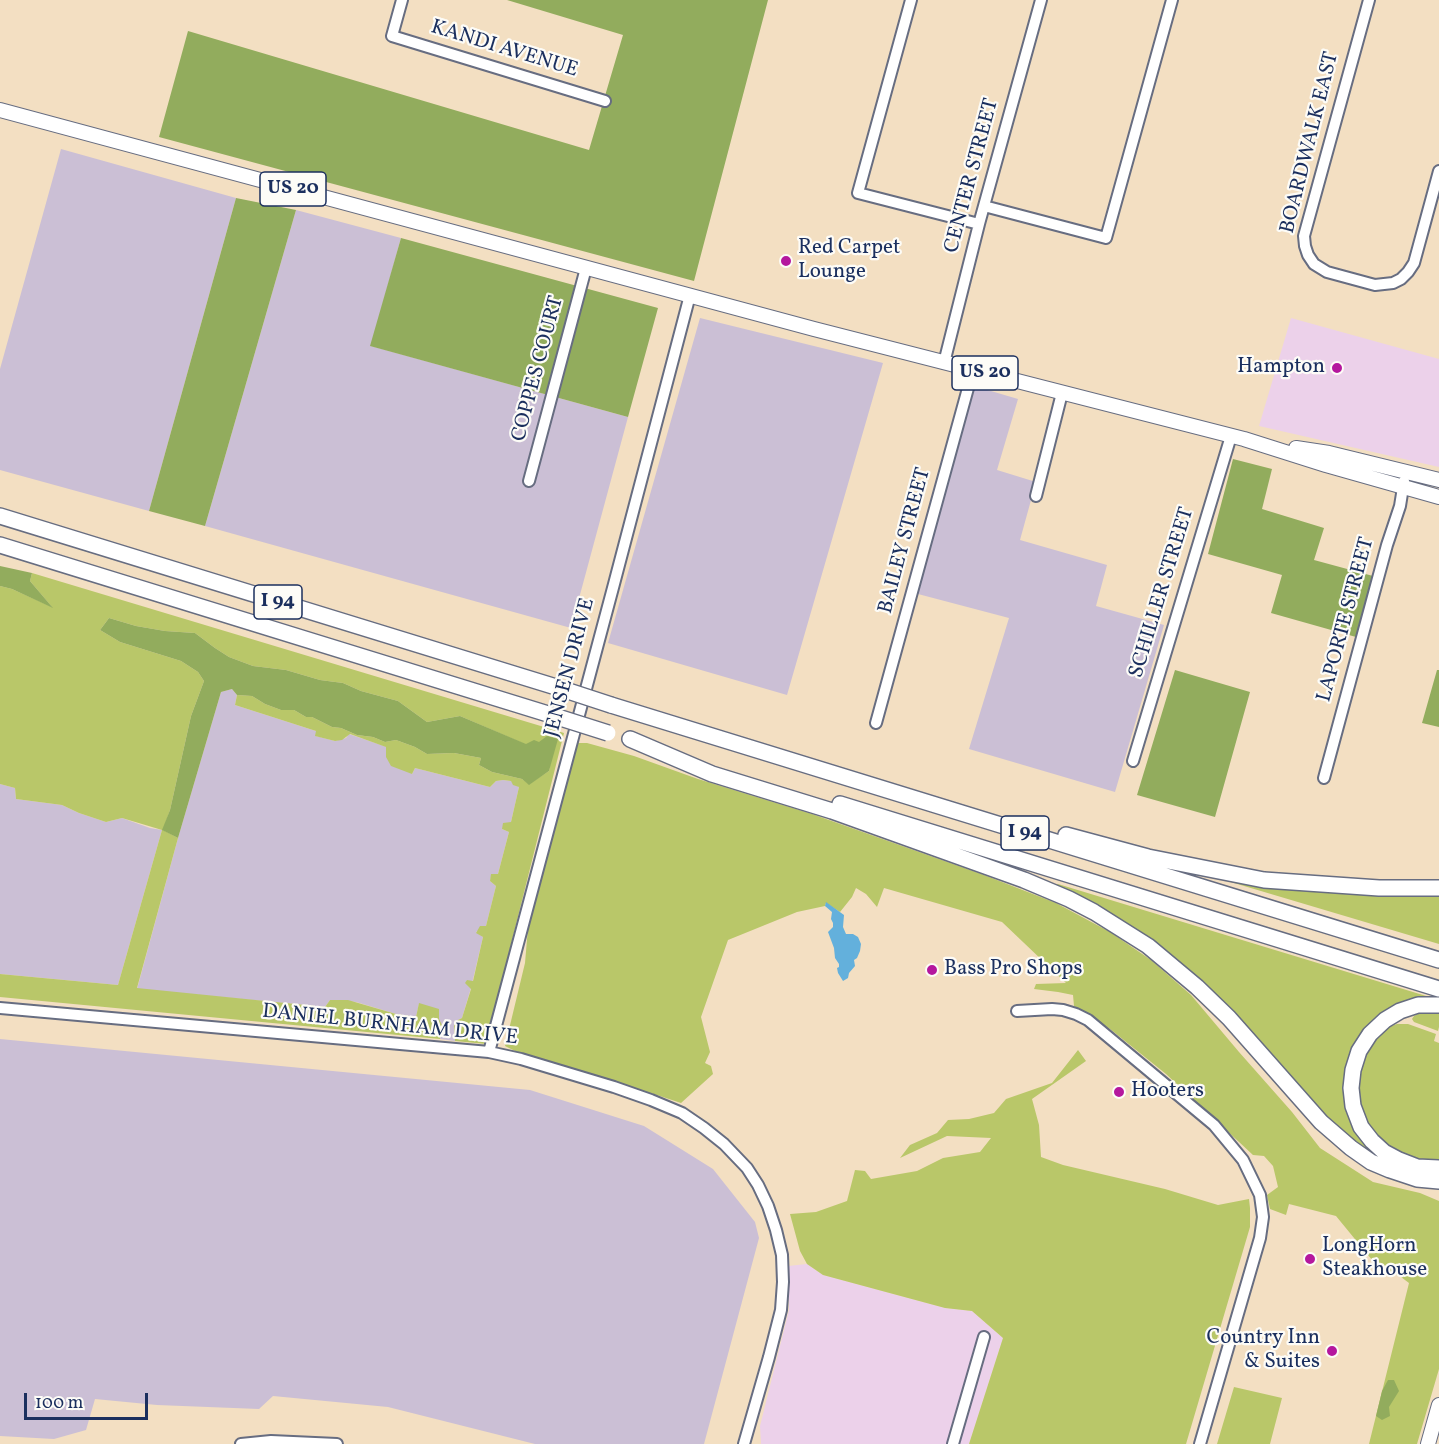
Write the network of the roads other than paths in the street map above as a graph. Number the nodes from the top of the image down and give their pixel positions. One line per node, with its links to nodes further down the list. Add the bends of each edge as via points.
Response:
1 (402, 0): 6 (street, KANDI AVENUE, via 392,36)
2 (911, 0): 10 (street, via 858,193)
3 (1041, 0): 9 (street, CENTER STREET)
4 (1172, 0): 9 (street, via 1106,238)
5 (1369, 0): 8 (street, BOARDWALK EAST, via 1304,236 1314,264 1327,272 1375,285 1401,279 1414,263)
6 (605, 101)
7 (0, 110): 11 (main road, US 20)
8 (1439, 171)
9 (984, 206): 10 (street, CENTER STREET)
10 (980, 224): 13 (street, CENTER STREET)
11 (586, 268): 12 (main road, US 20); 19 (street, COPPES COURT)
12 (690, 295): 13 (main road, US 20); 36 (street, JENSEN DRIVE)
13 (944, 363): 14 (main road, US 20)
14 (974, 370): 15 (main road, US 20); 25 (street, BAILEY STREET)
15 (1062, 393): 16 (main road, US 20); 21 (street)
16 (1237, 438): 17 (main road, US 20, via 1329,453); 20 (main road, US 20); 27 (street, SCHILLER STREET)
17 (1405, 472): 18 (main road, US 20); 20 (street, LAPORTE STREET)
18 (1439, 480)
19 (529, 481)
20 (1403, 487): 22 (main road, US 20); 28 (street, LAPORTE STREET)
21 (1036, 496)
22 (1439, 497)
23 (0, 516): 29 (highway, I 94, bridge)
24 (0, 545): 26 (highway, I 94, bridge)
25 (876, 723)
26 (630, 739): 32 (highway, I 94); 38 (highway, via 712,774 832,811 1024,880 1094,912 1143,942 1197,987 1345,1143 1378,1165)
27 (1133, 761)
28 (1324, 778)
29 (924, 802): 30 (highway, via 1148,857 1264,880); 31 (highway, I 94)
30 (1439, 888)
31 (1439, 960)
32 (1439, 989)
33 (1439, 1005): 37 (highway, via 1418,1005 1400,1011 1370,1034 1359,1051 1351,1088 1361,1127 1384,1152 1418,1167)
34 (0, 1008): 36 (street, DANIEL BURNHAM DRIVE)
35 (1017, 1011): 47 (street, via 1063,1010 1093,1024 1214,1125 1243,1160 1260,1195 1260,1238)
36 (489, 1052): 43 (street, DANIEL BURNHAM DRIVE, via 614,1088 682,1113 724,1144 747,1168 776,1230 783,1282 781,1310)
37 (1439, 1168)
38 (1417, 1179): 39 (highway); 40 (highway)
39 (1439, 1181)
40 (1439, 1188)
41 (984, 1336): 46 (street)
42 (1439, 1405): 48 (main road)
43 (747, 1440)
44 (241, 1444): 45 (street)
45 (337, 1444)
46 (953, 1444)
47 (1200, 1444)
48 (1428, 1444)

